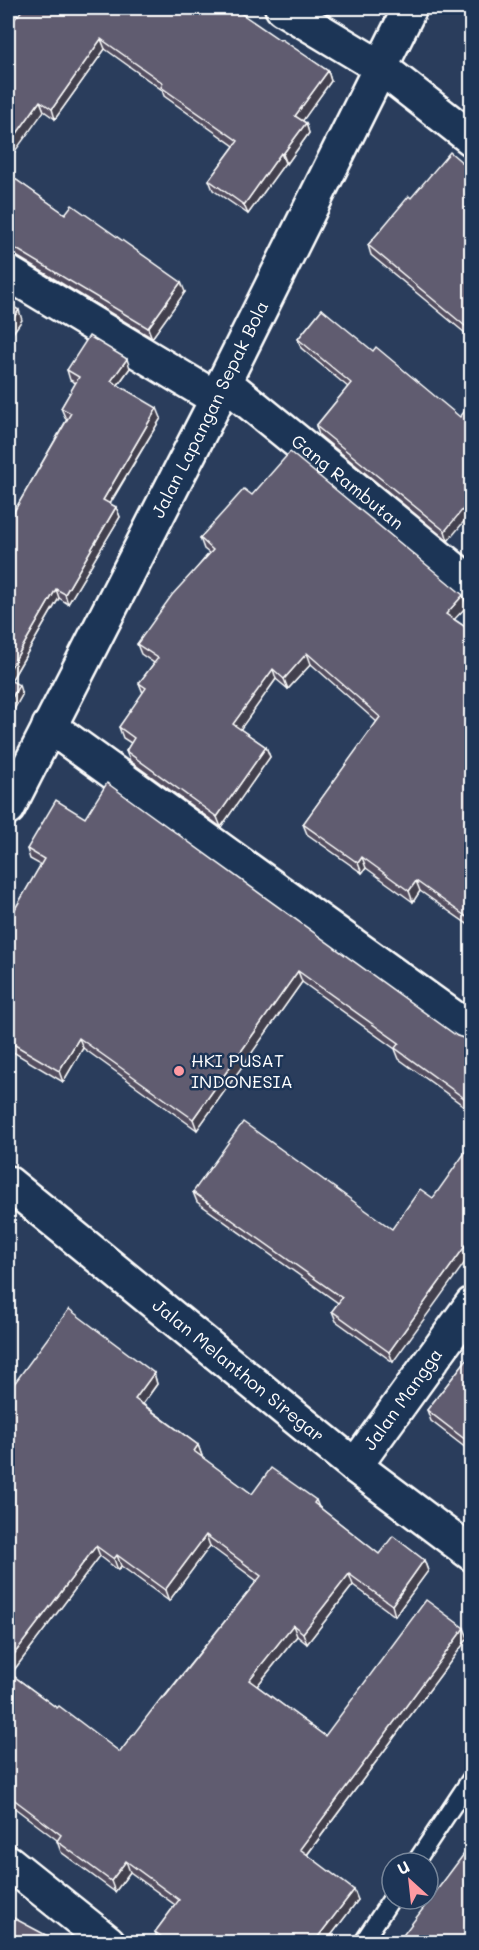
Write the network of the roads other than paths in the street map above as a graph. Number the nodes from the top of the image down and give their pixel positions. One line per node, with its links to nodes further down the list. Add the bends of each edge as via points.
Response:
1 (12, 8): 4 (street)
2 (282, 8): 5 (street)
3 (410, 8): 5 (street, Jalan Lapangan Sepak Bola)
4 (8, 14)
5 (380, 67): 6 (street); 8 (street, Jalan Lapangan Sepak Bola)
6 (471, 139)
7 (8, 273): 8 (street, Gang Rambutan)
8 (221, 391): 9 (street, Gang Rambutan); 10 (street, Jalan Lapangan Sepak Bola)
9 (471, 584)
10 (49, 726): 11 (street, Jalan Lapangan Sepak Bola); 12 (street)
11 (8, 808)
12 (471, 1031)
13 (8, 1184): 15 (street, Jalan Melanthon Siregar)
14 (471, 1304): 15 (street, Jalan Mangga)
15 (355, 1466): 16 (street, Jalan Melanthon Siregar)
16 (471, 1554)
17 (471, 1777): 18 (lane)
18 (423, 1851)
19 (8, 1862): 21 (street)
20 (383, 1911): 22 (lane)
21 (108, 1942)
22 (363, 1942)

